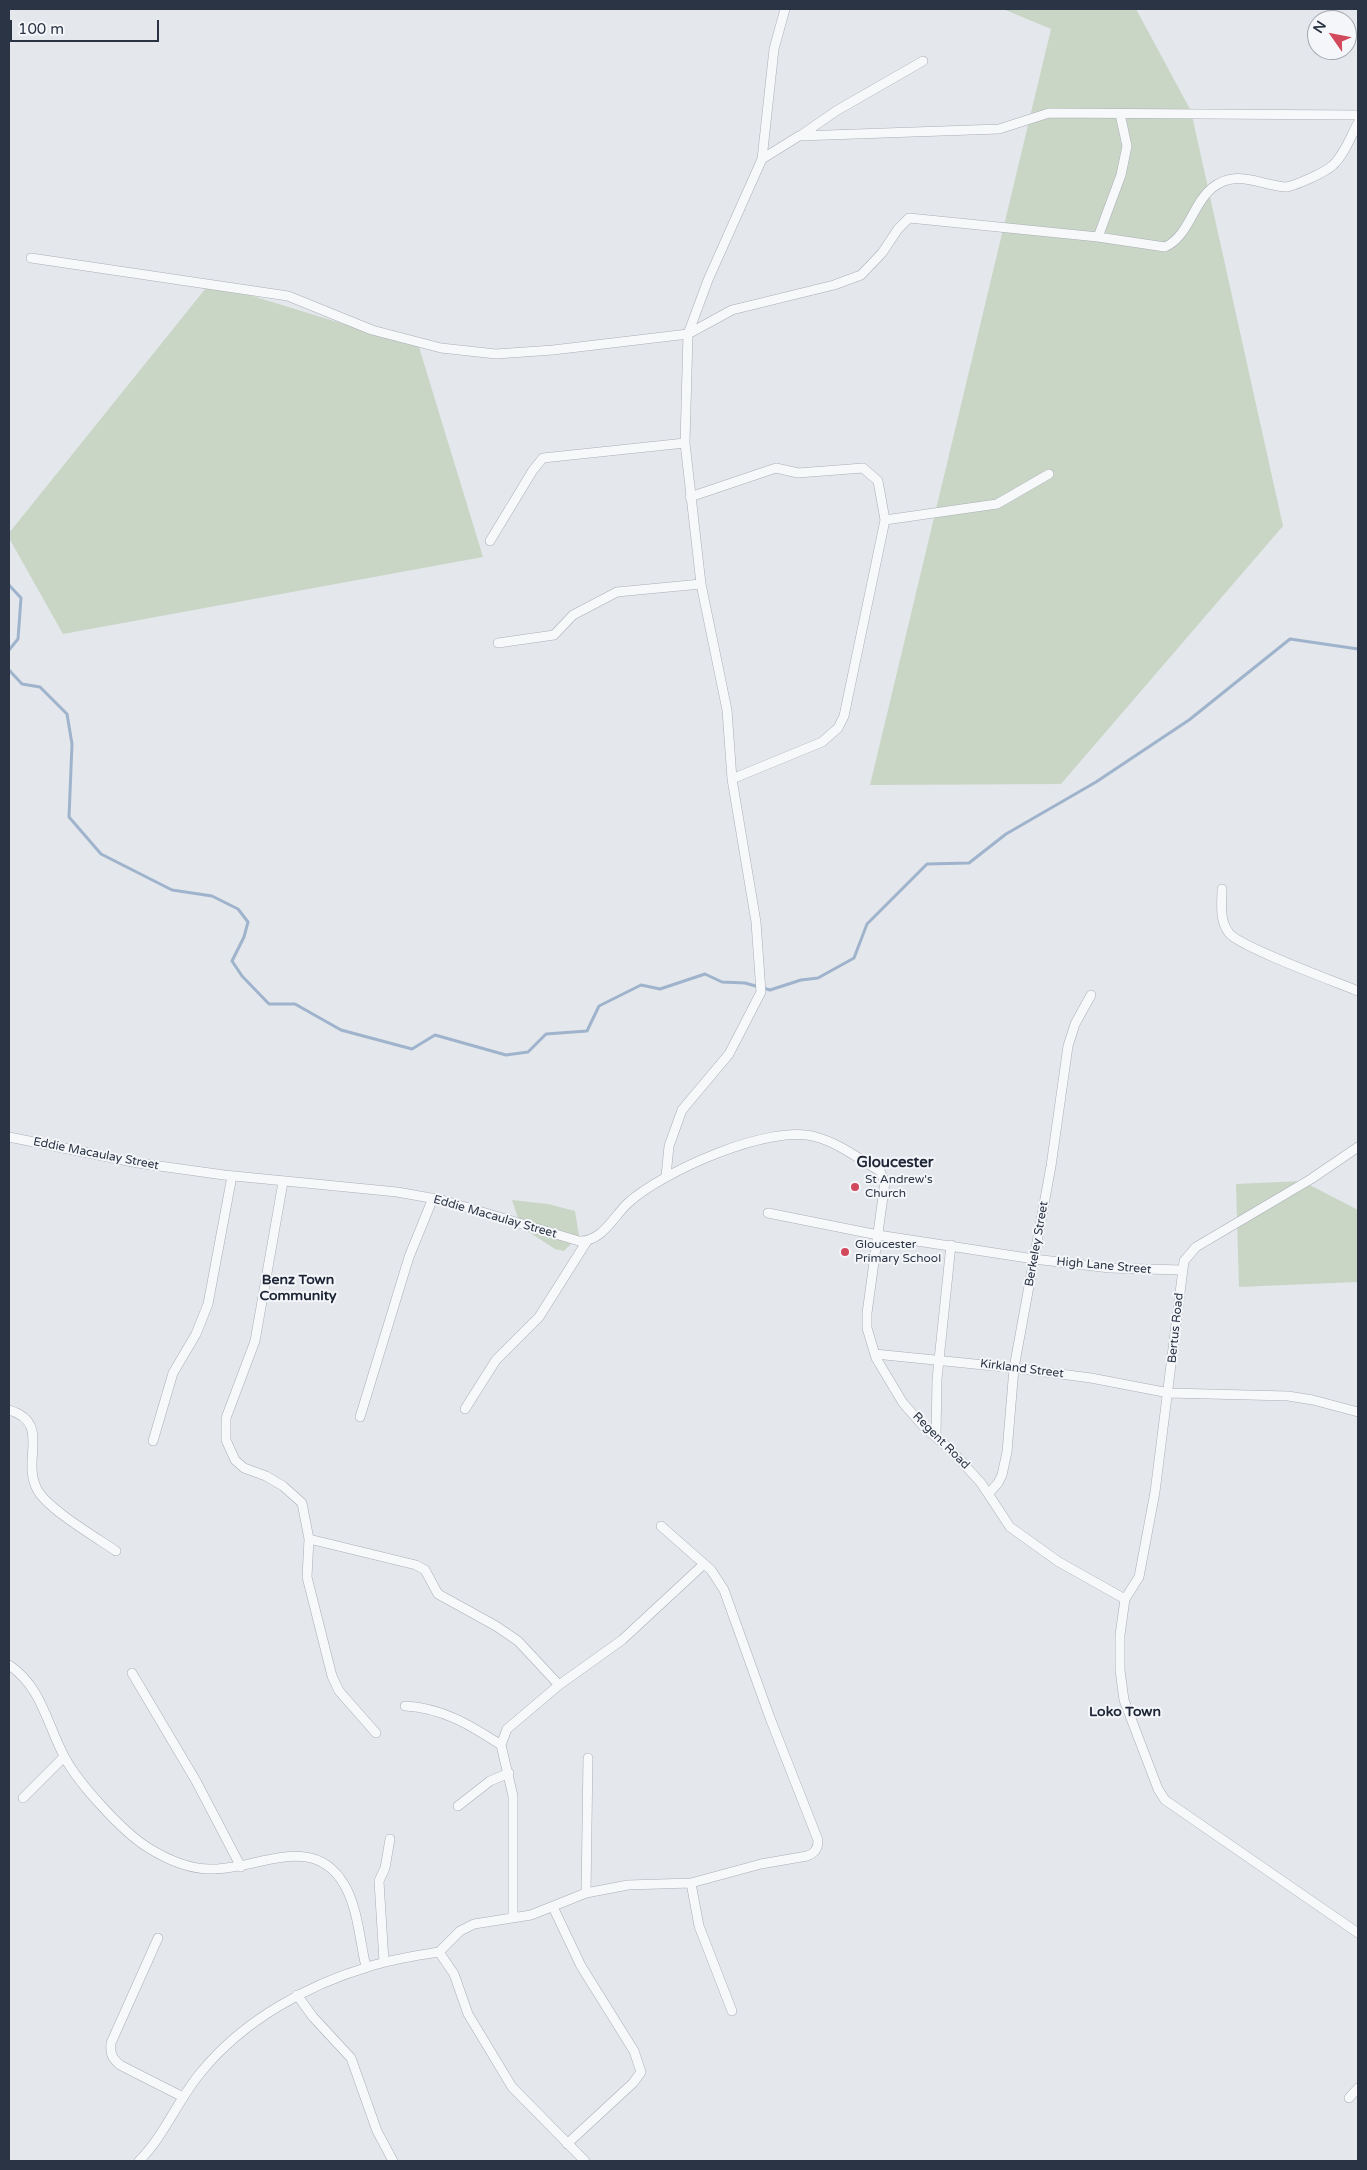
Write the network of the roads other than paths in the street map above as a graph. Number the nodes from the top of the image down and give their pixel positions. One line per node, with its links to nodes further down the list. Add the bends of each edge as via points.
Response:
1 (786, 9): 7 (street, via 774,49)
2 (923, 61): 6 (street)
3 (1120, 114): 4 (street); 6 (street, via 1049,112 999,129); 8 (street, via 1127,146 1121,175)
4 (1358, 115)
5 (1358, 123): 8 (street, via 1334,164 1326,171 1287,187 1229,178 1210,189 1173,244 1165,247)
6 (799, 136): 7 (street)
7 (762, 159): 10 (street, via 708,280)
8 (1098, 237): 10 (street, via 909,218 861,275 834,285 732,310)
9 (31, 258): 10 (street, via 288,296 372,330 441,348 496,354)
10 (688, 334): 11 (street)
11 (685, 442): 13 (street); 15 (street, via 543,458)
12 (1050, 474): 14 (street, via 997,504)
13 (690, 497): 14 (street, via 776,468 798,473 863,468 878,481); 16 (street)
14 (885, 520): 18 (street, via 844,716 838,728 822,742)
15 (490, 541)
16 (701, 584): 17 (street, via 617,592 573,615 554,635); 18 (street, via 727,710)
17 (498, 643)
18 (732, 779): 25 (street, via 754,913 761,992 730,1054 682,1110 669,1146)
19 (1222, 889): 20 (street, via 1221,915 1230,934 1286,962)
20 (1358, 991)
21 (1091, 994): 32 (street, Berkeley Street, via 1068,1046)
22 (9, 1137): 24 (street, Eddie Macaulay Street, via 138,1163)
23 (1358, 1147): 33 (street, Bertus Road, via 1196,1246 1188,1253)
24 (232, 1176): 26 (street, Eddie Macaulay Street); 43 (street, via 208,1304 196,1334 173,1373)
25 (666, 1176): 29 (street, via 712,1156 775,1136 801,1134 817,1137 880,1171 884,1177); 30 (street, via 637,1195 599,1236)
26 (283, 1182): 27 (street, Eddie Macaulay Street); 46 (street, via 255,1341 226,1418 225,1429 235,1460 244,1468 283,1486 302,1503)
27 (433, 1198): 30 (street, Eddie Macaulay Street); 41 (street, via 409,1257)
28 (768, 1213): 29 (street, High Lane Street)
29 (878, 1235): 31 (street, High Lane Street); 34 (street, Regent Road, via 867,1314 867,1328)
30 (587, 1241): 38 (street, via 539,1316 496,1360)
31 (952, 1245): 32 (street, High Lane Street); 35 (street)
32 (1034, 1259): 33 (street, High Lane Street, via 1110,1268); 36 (street, Berkeley Street)
33 (1182, 1270): 37 (street, Bertus Road)
34 (875, 1354): 35 (street, Kirkland Street); 42 (street, Regent Road, via 903,1403)
35 (939, 1359): 36 (street, Kirkland Street); 42 (street)
36 (1014, 1368): 37 (street, Kirkland Street); 44 (street, Berkeley Street, via 1004,1468 998,1483)
37 (1169, 1393): 40 (street, Kirkland Street, via 1288,1396); 49 (street, Bertus Road, via 1142,1566)
38 (465, 1409)
39 (9, 1410): 47 (street, via 26,1417 31,1424 32,1473 37,1490 48,1502)
40 (1358, 1412)
41 (360, 1417)
42 (936, 1436): 44 (street, Regent Road)
43 (153, 1442)
44 (989, 1493): 49 (street, Regent Road, via 1010,1528 1059,1562)
45 (661, 1526): 48 (street)
46 (309, 1539): 52 (street, via 416,1565 425,1570 438,1594 518,1641); 54 (street, via 307,1577 332,1676 339,1691)
47 (116, 1551)
48 (704, 1564): 52 (street, via 622,1640); 63 (street, via 724,1590 818,1847 806,1856 761,1864)
49 (1126, 1599): 67 (street, via 1120,1635 1124,1700 1165,1800)
50 (9, 1665): 56 (street, via 31,1684 37,1694)
51 (132, 1673): 62 (street, via 196,1781)
52 (559, 1685): 55 (street, via 507,1729)
53 (405, 1706): 55 (street, via 460,1719)
54 (376, 1733)
55 (501, 1745): 58 (street)
56 (64, 1757): 59 (street); 62 (street, via 85,1786 146,1847 197,1867)
57 (588, 1758): 64 (street)
58 (509, 1773): 60 (street, via 490,1781); 66 (street, via 513,1796)
59 (23, 1798)
60 (458, 1806)
61 (390, 1838): 70 (street, via 385,1868 379,1881)
62 (241, 1867): 71 (street, via 293,1856 318,1859 328,1866 338,1875 350,1898)
63 (692, 1883): 64 (street, via 628,1885); 73 (street, via 699,1926)
64 (586, 1893): 65 (street)
65 (553, 1908): 66 (street, via 531,1915); 77 (street, via 581,1966 639,2060 641,2072)
66 (513, 1916): 69 (street, via 474,1924 460,1931)
67 (1358, 1933)
68 (158, 1938): 75 (street, via 111,2043 110,2052 120,2065)
69 (439, 1952): 70 (street); 77 (street, via 454,1974 468,2014 512,2087)
70 (384, 1962): 71 (street)
71 (366, 1967): 72 (street)
72 (297, 1995): 75 (street, via 244,2031 220,2052); 79 (street, via 351,2058 377,2131)
73 (732, 2011)
74 (1358, 2088): 76 (street)
75 (183, 2097): 78 (street, via 158,2138)
76 (1349, 2098)
77 (567, 2144): 80 (street)
78 (139, 2161)
79 (393, 2161)
80 (585, 2161)

